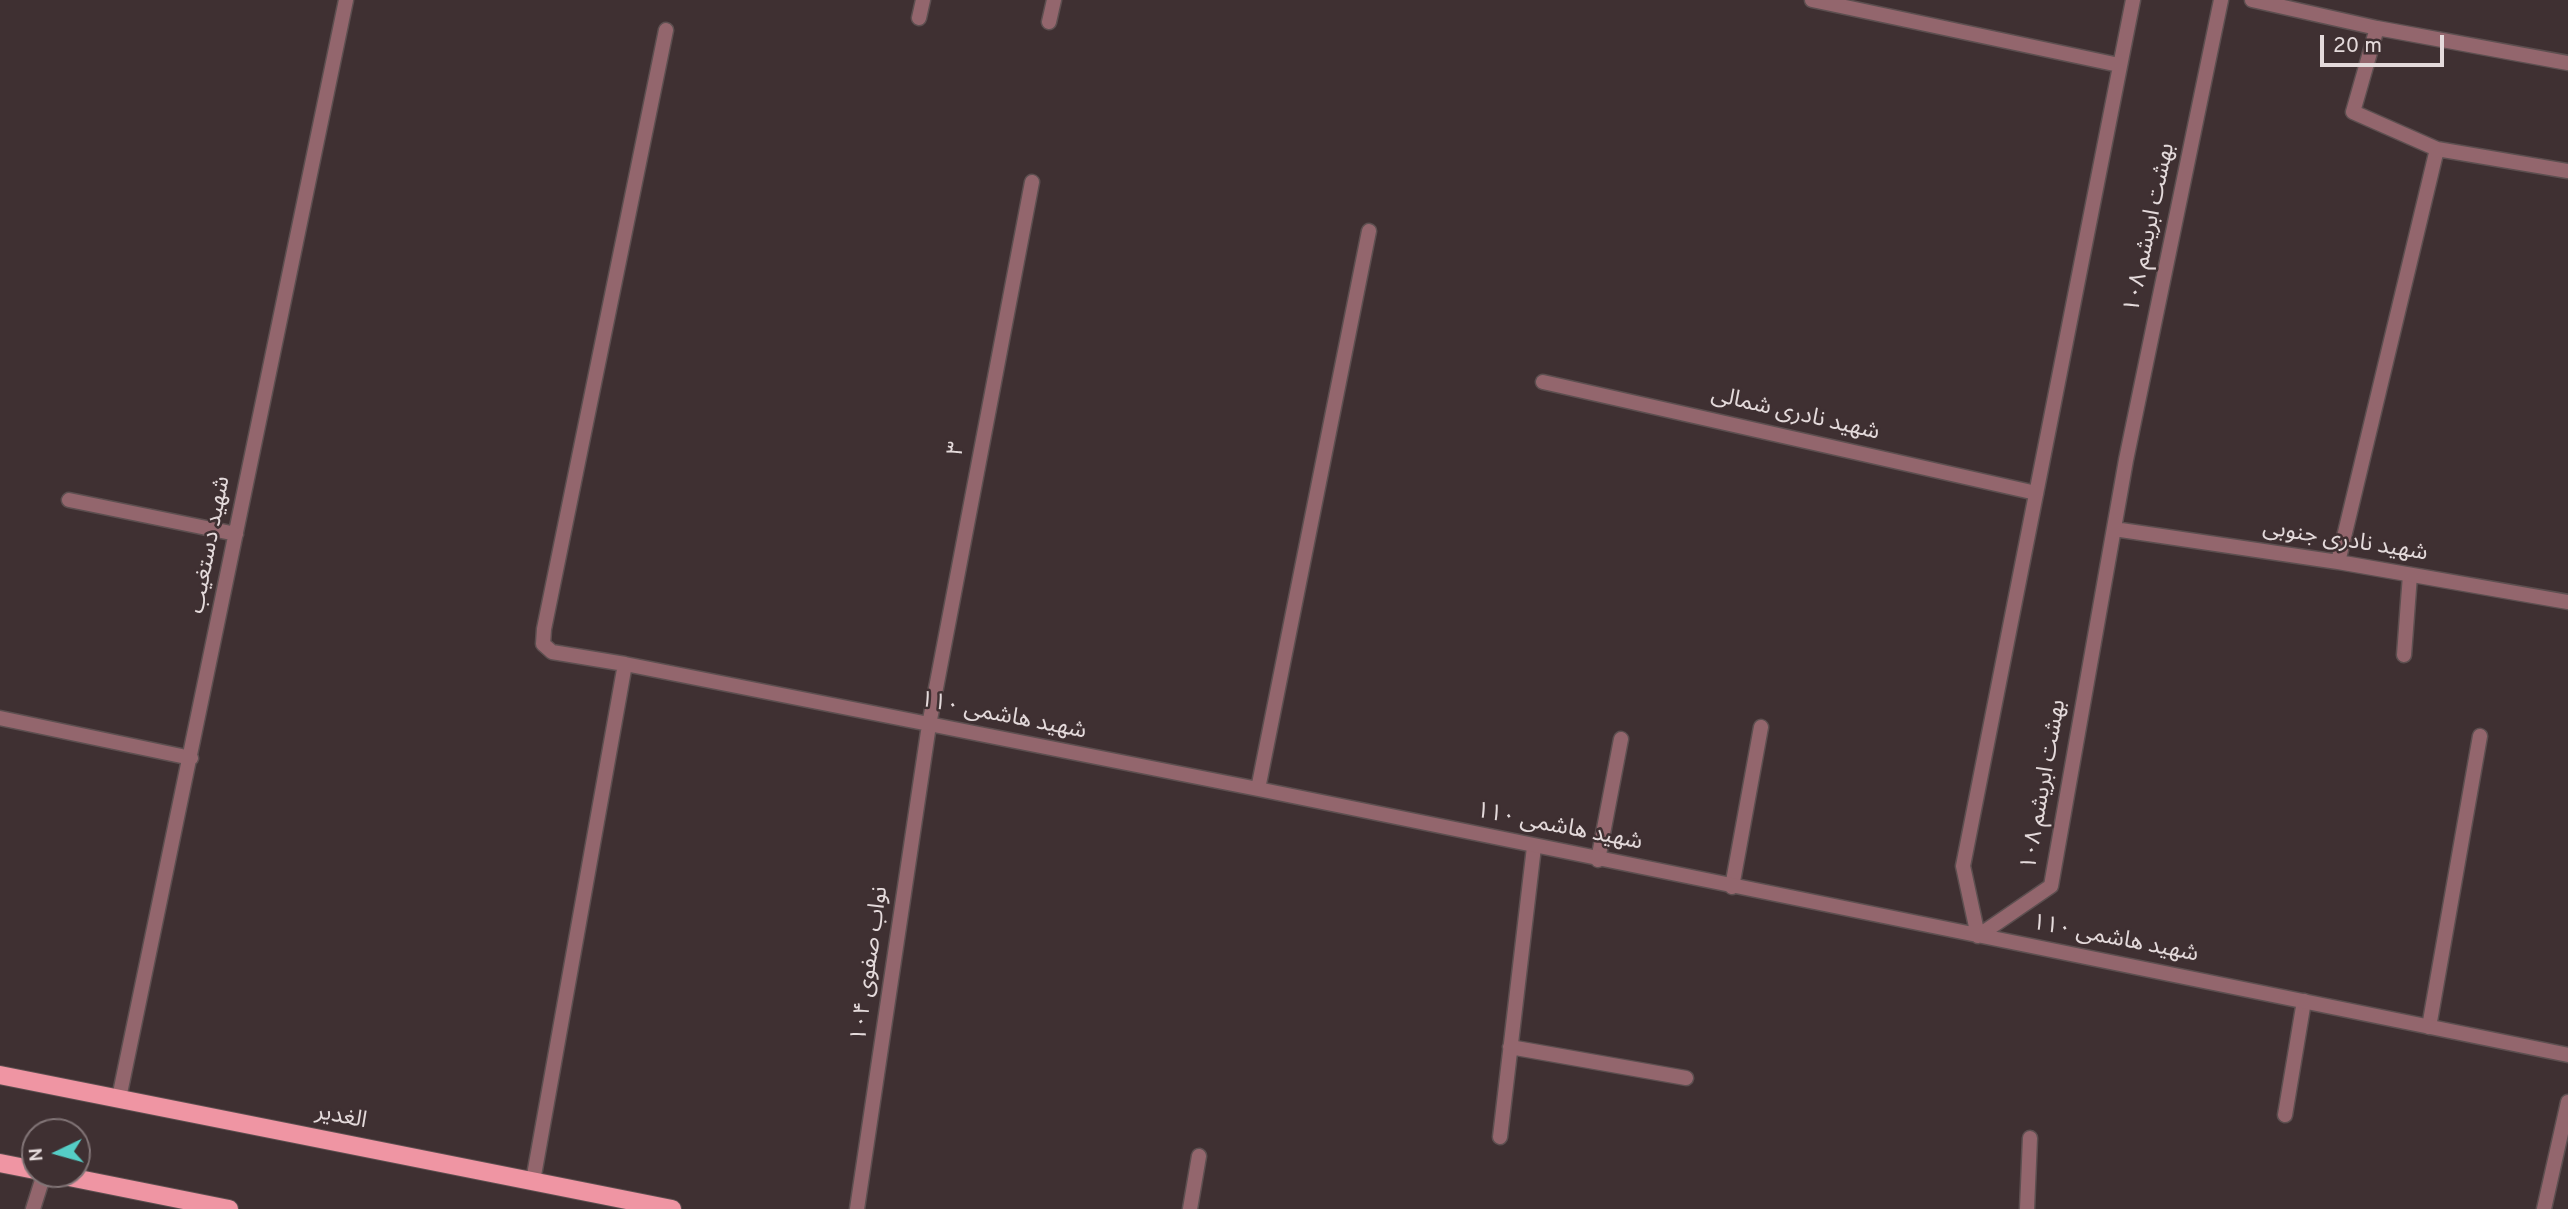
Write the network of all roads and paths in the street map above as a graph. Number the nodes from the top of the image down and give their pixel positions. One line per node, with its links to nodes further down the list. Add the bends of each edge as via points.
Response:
1 (346, 0): 22 (street, شهید دستغیب)
2 (923, 0): 8 (street)
3 (1054, 0): 9 (street)
4 (1812, 0): 13 (street)
5 (2133, 0): 13 (street)
6 (2221, 0): 21 (street, بهشت ابریشم ۱۰۸)
7 (2252, 0): 10 (street)
8 (919, 18)
9 (1049, 22)
10 (2377, 28): 12 (street); 14 (street, via 2353,111)
11 (666, 30): 27 (street, شهید هاشمی ۱۱۰, via 543,644 552,652)
12 (2568, 63)
13 (2119, 65): 19 (street)
14 (2437, 149): 15 (street); 23 (street)
15 (2568, 171)
16 (1032, 182): 29 (street, ۳)
17 (1369, 231): 34 (street)
18 (1543, 382): 19 (street, شهید نادری شمالی)
19 (2036, 494): 38 (street, via 1963,866)
20 (69, 500): 22 (street)
21 (2114, 529): 23 (street, شهید نادری جنوبی); 38 (street, بهشت ابریشم ۱۰۸, via 2050,886)
22 (236, 534): 33 (street, شهید دستغیب)
23 (2338, 562): 24 (street, شهید نادری جنوبی)
24 (2410, 575): 25 (street, شهید نادری جنوبی); 26 (street)
25 (2568, 602)
26 (2404, 655)
27 (625, 664): 29 (street, شهید هاشمی ۱۱۰); 54 (street)
28 (0, 718): 33 (street)
29 (929, 725): 34 (street, شهید هاشمی ۱۱۰); 59 (street, نواب صفوی ۱۰۴)
30 (1760, 727): 37 (street)
31 (2480, 736): 40 (street)
32 (1621, 739): 36 (street)
33 (191, 758): 45 (street, شهید دستغیب)
34 (1258, 789): 35 (street, شهید هاشمی ۱۱۰)
35 (1534, 847): 36 (street, شهید هاشمی ۱۱۰); 41 (street)
36 (1598, 860): 37 (street, شهید هاشمی ۱۱۰)
37 (1732, 887): 38 (street, شهید هاشمی ۱۱۰)
38 (1978, 936): 39 (street, شهید هاشمی ۱۱۰)
39 (2304, 1001): 40 (street, شهید هاشمی ۱۱۰); 47 (street)
40 (2429, 1027): 42 (street, شهید هاشمی ۱۱۰)
41 (1510, 1047): 44 (street); 48 (street)
42 (2568, 1055)
43 (0, 1075): 45 (main road, الغدیر)
44 (1686, 1078)
45 (119, 1098): 54 (main road, الغدیر)
46 (2568, 1102): 62 (street)
47 (2285, 1115)
48 (1500, 1137)
49 (2030, 1138): 61 (street)
50 (1199, 1156): 60 (street)
51 (0, 1163): 52 (main road)
52 (21, 1167)
53 (91, 1181): 57 (main road)
54 (533, 1181): 58 (main road, الغدیر)
55 (40, 1188): 56 (street)
56 (33, 1209)
57 (229, 1209)
58 (672, 1209)
59 (858, 1209)
60 (1190, 1209)
61 (2027, 1209)
62 (2544, 1209)

